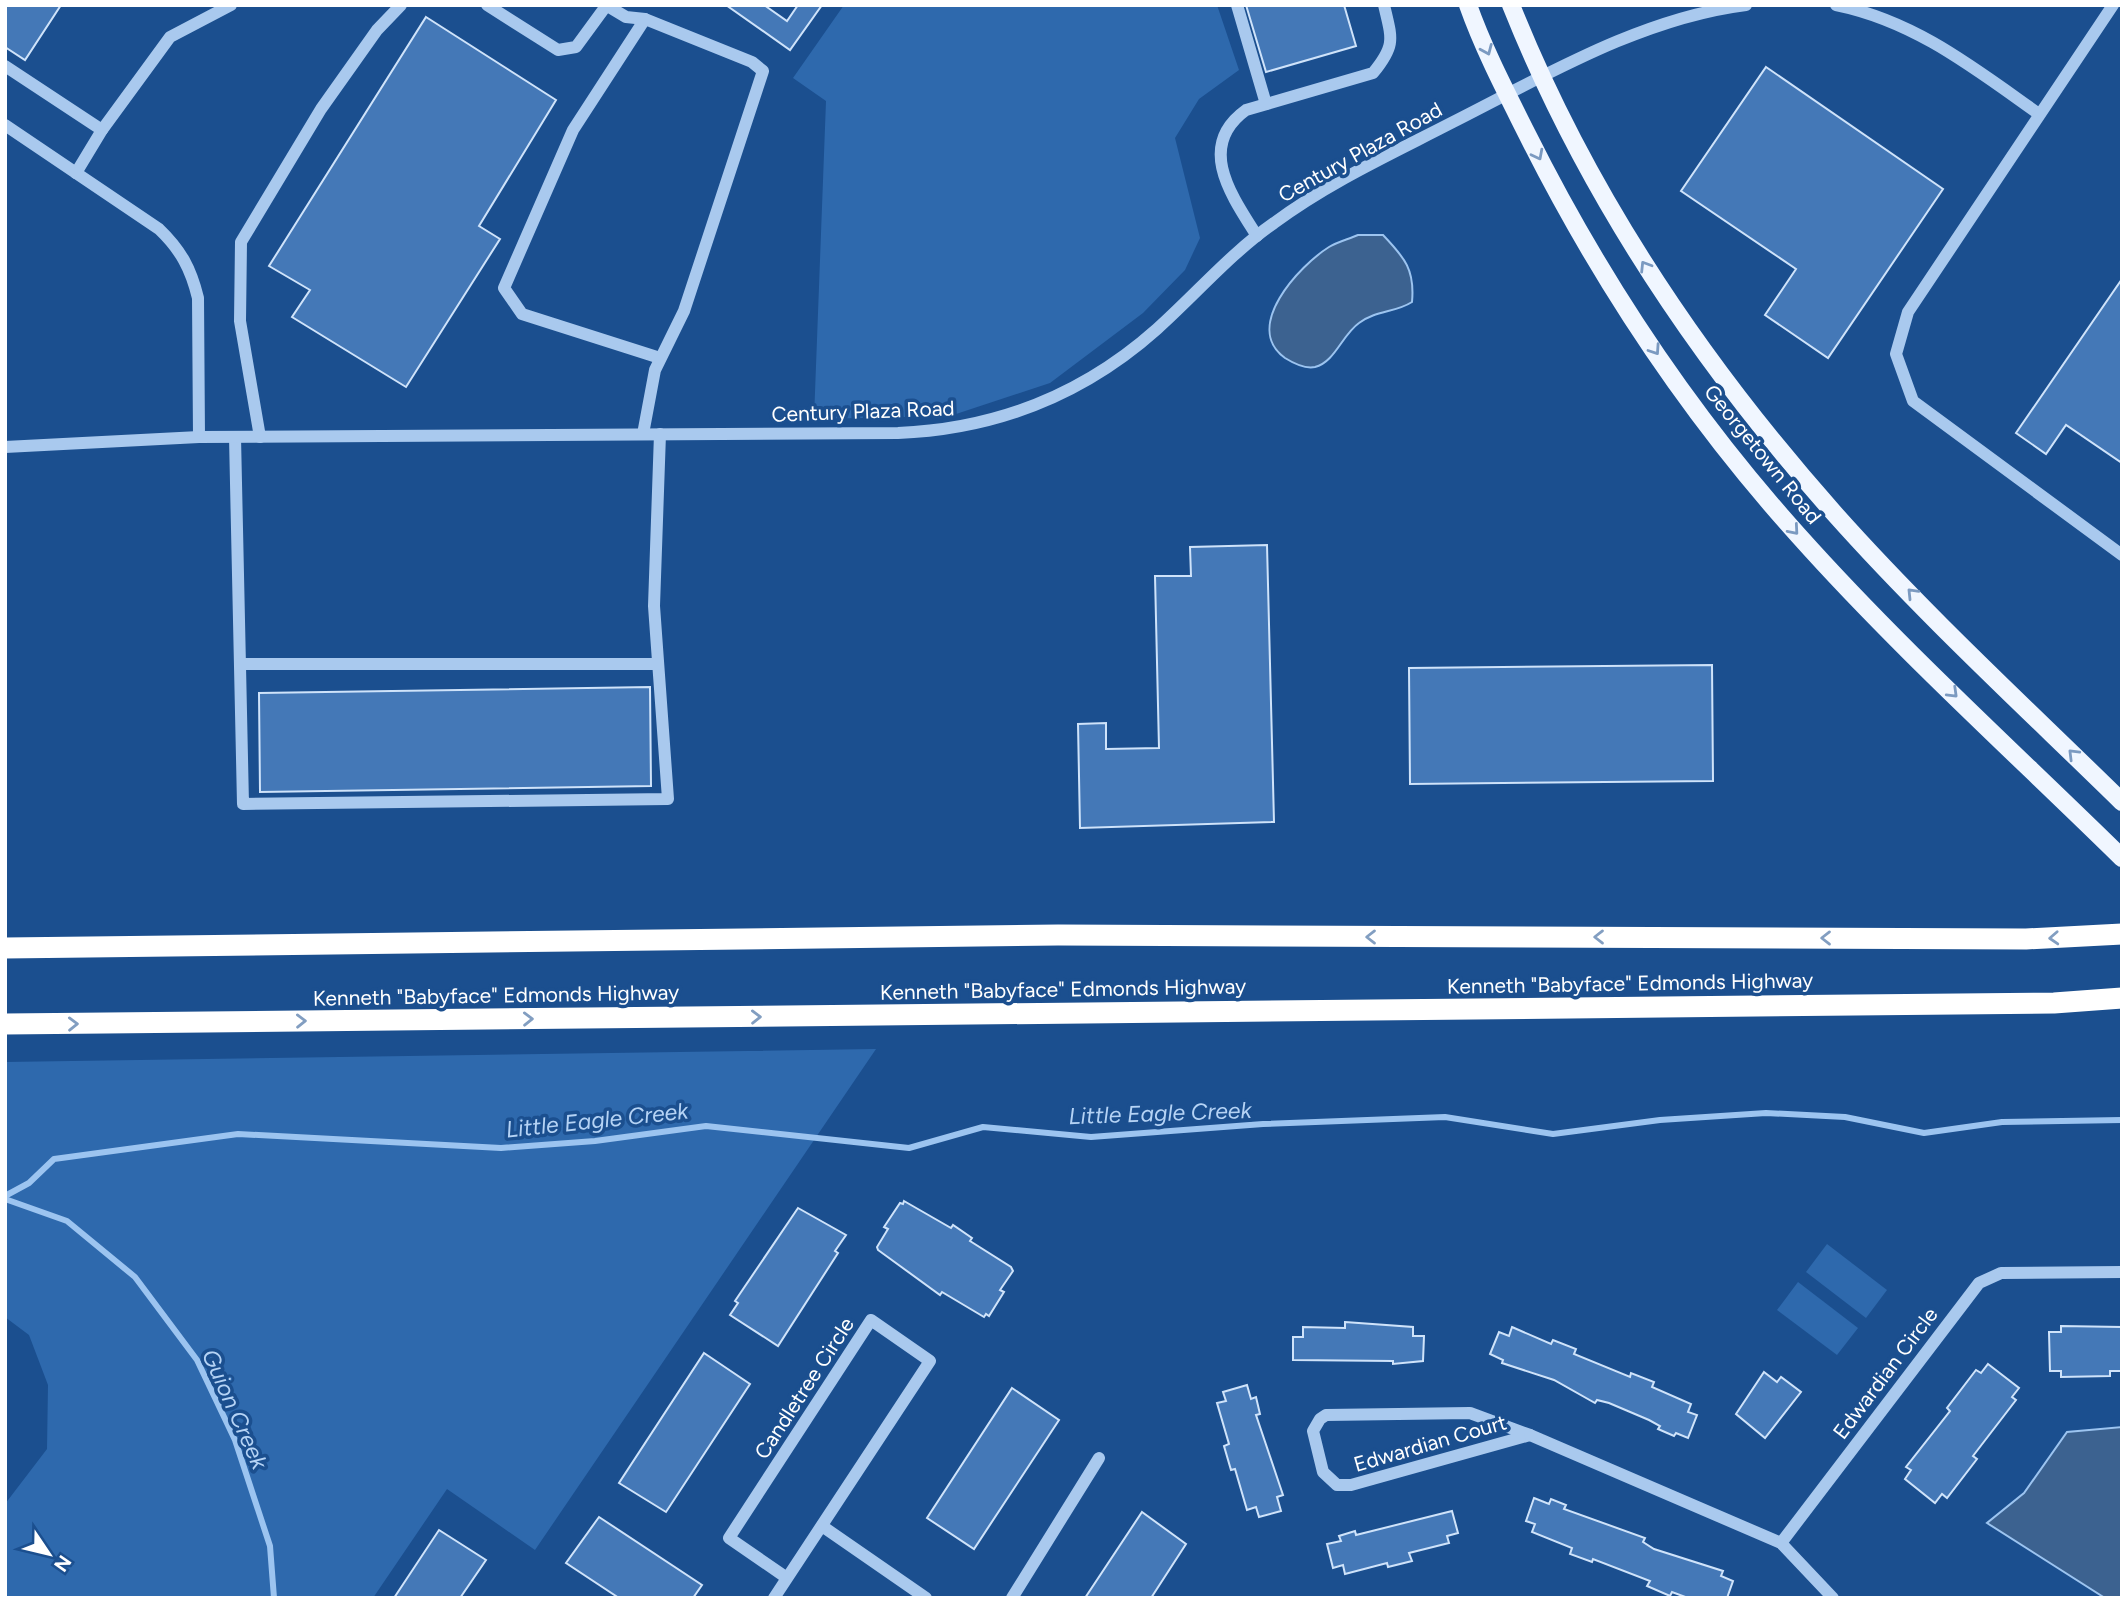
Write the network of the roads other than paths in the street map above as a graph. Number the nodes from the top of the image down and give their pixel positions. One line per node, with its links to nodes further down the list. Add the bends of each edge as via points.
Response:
1 (231, 5): 22 (street, via 170,37)
2 (401, 5): 30 (street, via 377,30 321,109 241,242 240,321)
3 (487, 5): 4 (street, via 558,50 576,47)
4 (606, 5): 14 (street, via 626,17)
5 (1237, 5): 19 (street)
6 (1384, 5): 19 (street, via 1393,42 1373,73)
7 (1468, 5): 18 (main road, Georgetown Road, one-way to 18)
8 (1511, 5): 17 (main road, Georgetown Road)
9 (1674, 5): 15 (street)
10 (1746, 5): 15 (street, Century Plaza Road)
11 (1836, 5): 20 (street, via 1922,34)
12 (2113, 5): 13 (street); 20 (street)
13 (2122, 11)
14 (645, 19): 25 (street, via 752,62 762,71 684,311); 25 (street, via 573,130 504,288 522,314)
15 (1678, 19): 17 (street, Century Plaza Road)
16 (5, 66): 22 (street)
17 (1543, 77): 18 (street, Century Plaza Road); 35 (main road, Georgetown Road, one-way to 17, via 1861,541 1760,426 1648,271 1588,169)
18 (1507, 94): 24 (street, Century Plaza Road, via 1379,160 1293,209); 36 (main road, Georgetown Road, one-way to 36, via 1598,264 1727,450 1824,563)
19 (1266, 104): 24 (street, via 1246,110 1230,122 1220,141 1222,167)
20 (2039, 114): 32 (street, via 1908,312 1896,354 1913,401)
21 (5, 125): 23 (street)
22 (102, 130): 23 (street)
23 (76, 173): 28 (street, via 159,229 179,248 193,276 198,298)
24 (1257, 236): 27 (street, Century Plaza Road, via 1114,363 1061,395 1007,416 928,431)
25 (660, 358): 26 (street)
26 (643, 434): 27 (street, Century Plaza Road); 30 (street, Century Plaza Road)
27 (660, 434): 34 (street, via 654,606)
28 (199, 437): 29 (street, Century Plaza Road); 31 (street, Century Plaza Road)
29 (235, 437): 30 (street, Century Plaza Road); 33 (street)
30 (260, 437)
31 (5, 447)
32 (2122, 555)
33 (240, 664): 34 (street); 34 (street, via 243,804 668,799)
34 (658, 664)
35 (2122, 802)
36 (2122, 858)
37 (2122, 934): 38 (highway, Kenneth "Babyface" Edmonds Highway, one-way to 38, via 2026,939 1058,935)
38 (5, 948)
39 (2122, 998): 40 (highway, Kenneth "Babyface" Edmonds Highway, one-way to 39, via 1998,1004)
40 (5, 1024)
41 (2122, 1272): 45 (street, Edwardian Circle, via 2001,1273 1974,1287)
42 (1530, 1435): 42 (street, Edwardian Court, via 1342,1486 1325,1475 1313,1431 1326,1415 1470,1413); 45 (street, Edwardian Court)
43 (1099, 1458): 49 (street)
44 (822, 1527): 46 (street, Candletree Circle); 46 (street, Candletree Circle, via 930,1361 871,1320 729,1538); 48 (street)
45 (1782, 1543): 50 (street)
46 (787, 1578): 47 (street, Candletree Circle)
47 (774, 1598)
48 (926, 1598)
49 (1012, 1598)
50 (1833, 1598)

